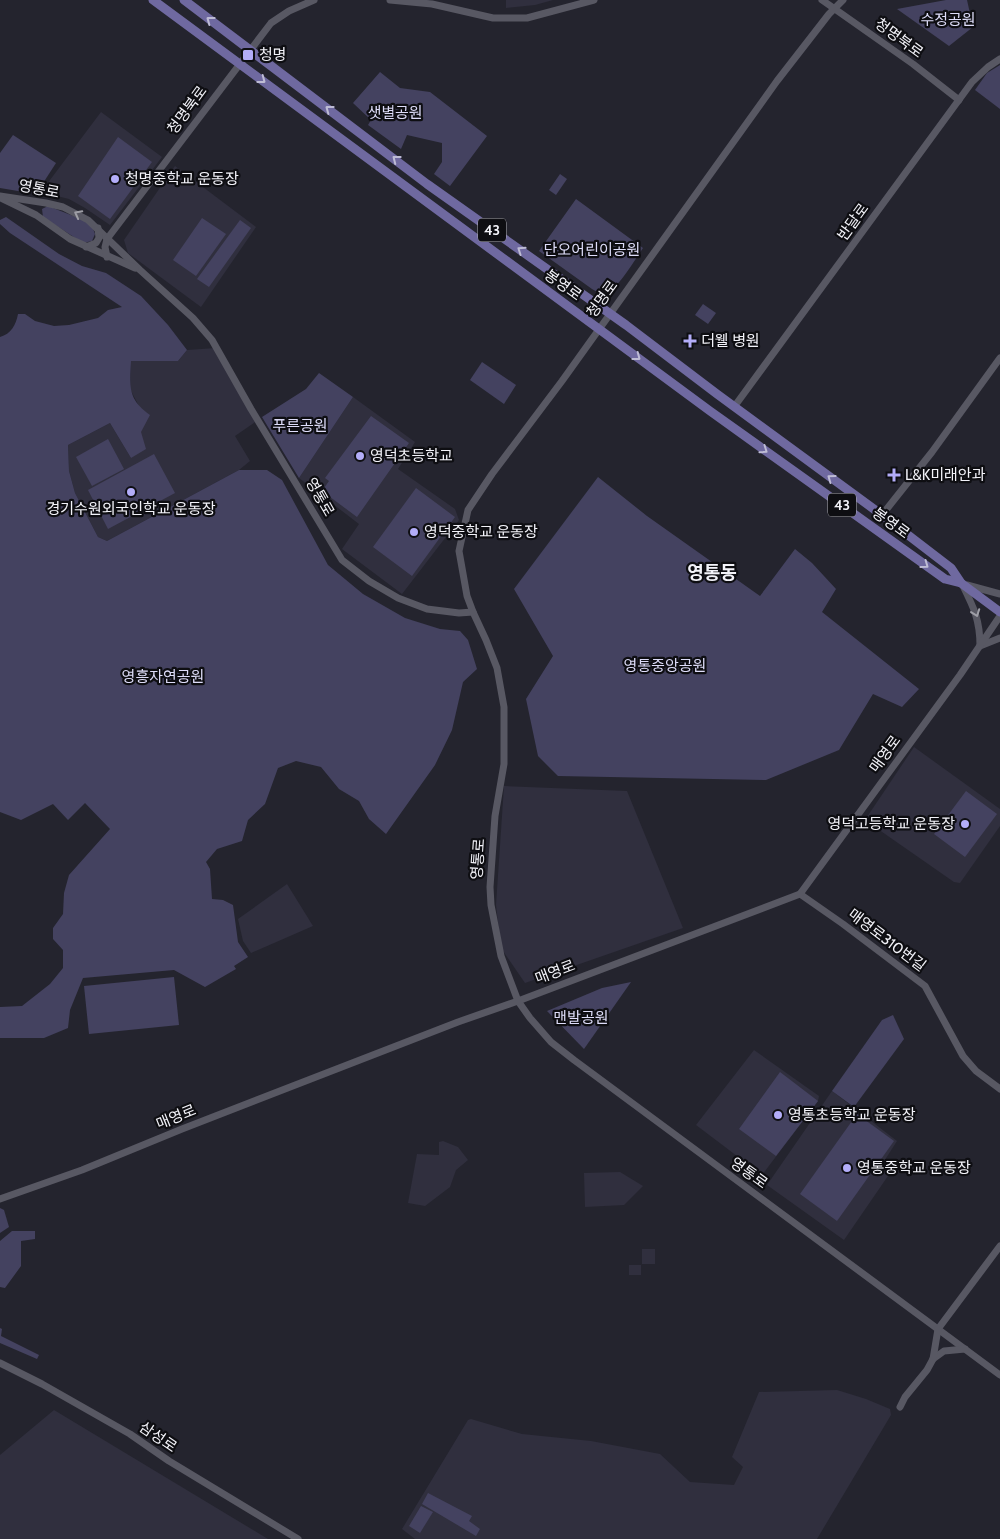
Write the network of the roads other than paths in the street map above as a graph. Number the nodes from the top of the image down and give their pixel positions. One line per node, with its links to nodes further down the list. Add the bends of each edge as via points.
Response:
1 (153, 0): 11 (main road, 봉영로 / 43)
2 (184, 0): 9 (main road, 봉영로 / 43, one-way to 2)
3 (314, 0): 9 (street, 청명북로, via 271,23)
4 (390, 0): 5 (street, via 432,4 493,18 527,18)
5 (594, 0)
6 (822, 0): 8 (street, 청명북로)
7 (843, 0): 8 (street, 청명로)
8 (834, 8): 12 (street, 청명북로); 21 (street, 청명로, via 777,81)
9 (250, 49): 11 (street, 청명북로); 21 (main road, 봉영로 / 43, one-way to 9, via 427,184)
10 (1000, 59): 12 (street, 반달로, via 972,82)
11 (239, 63): 17 (street, 청명북로); 22 (main road, 봉영로 / 43, one-way to 22)
12 (960, 100): 24 (street, 반달로)
13 (1, 197): 14 (street, 영통로); 15 (street, 영통로)
14 (46, 203): 15 (street, via 39,209); 16 (street, 영통로, one-way to 14, via 76,213)
15 (41, 218): 18 (street, 영통로)
16 (98, 228): 17 (street, 영통로); 18 (street, via 96,243)
17 (107, 239): 19 (street); 20 (street, 영통로)
18 (86, 247): 19 (street, 영통로)
19 (108, 257): 20 (street, 영통로)
20 (140, 270): 28 (street, 영통로, via 193,318 212,340 342,560 398,598 427,609)
21 (609, 314): 22 (street, 청명로); 24 (main road, 봉영로 / 43)
22 (598, 328): 26 (main road, 봉영로 / 43, one-way to 26, via 944,579); 28 (street, 청명로, via 468,510 459,551)
23 (1000, 358): 25 (street)
24 (734, 407): 25 (main road, 봉영로 / 43, one-way to 24)
25 (882, 515): 26 (main road, 봉영로 / 43, via 951,568)
26 (961, 583): 27 (street); 29 (main road, 봉영로 / 43); 32 (street, one-way to 32, via 976,612)
27 (1000, 594)
28 (473, 612): 34 (street, 영통로, via 497,668 504,707 505,750 490,887 501,956)
29 (1000, 612)
30 (1000, 616): 32 (street, 매영로)
31 (1000, 638): 32 (street)
32 (980, 646): 33 (street, 매영로)
33 (800, 894): 34 (street, 매영로); 35 (street, 매영로310번길, via 925,986 963,1056 976,1071)
34 (518, 1001): 36 (street, 매영로); 38 (street, 영통로, via 540,1030 567,1055)
35 (1000, 1089)
36 (0, 1199)
37 (1000, 1246): 38 (street)
38 (938, 1329): 39 (street, 영통로); 40 (street)
39 (965, 1349): 40 (street, via 944,1351); 42 (street, 영통로)
40 (933, 1359): 43 (street)
41 (0, 1363): 44 (street, 삼성로, via 130,1434)
42 (1000, 1375)
43 (900, 1407)
44 (298, 1539)

